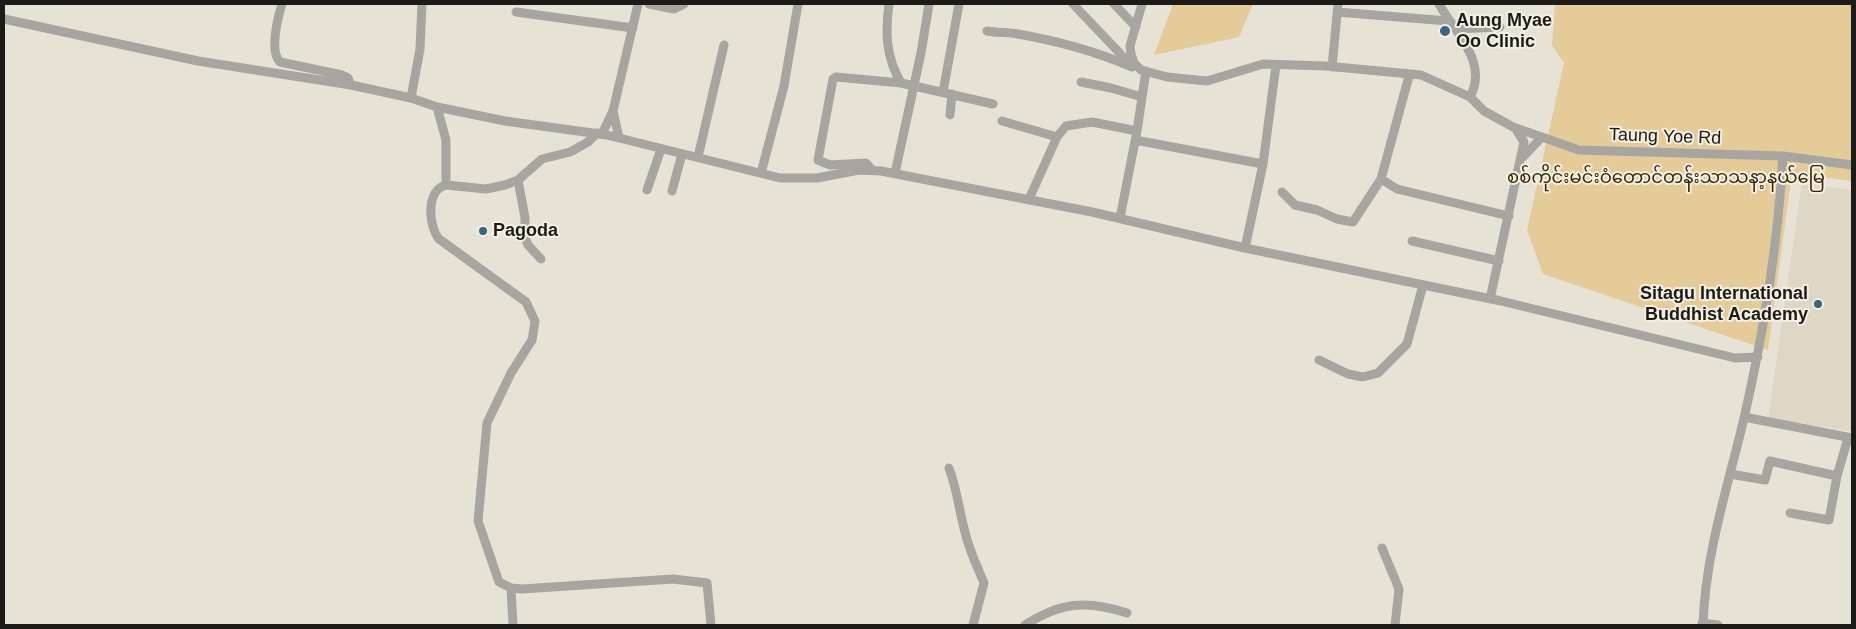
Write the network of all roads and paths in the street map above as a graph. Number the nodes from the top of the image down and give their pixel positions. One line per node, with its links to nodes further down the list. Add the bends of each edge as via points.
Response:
1 (282, 4): 30 (street, via 277,24 276,58 280,62 342,75 348,78)
2 (422, 4): 34 (street, via 420,49)
3 (638, 4): 20 (street)
4 (649, 4): 5 (street, via 674,9)
5 (684, 4)
6 (798, 4): 55 (street, via 784,86)
7 (889, 4): 29 (street, via 888,50)
8 (929, 4): 31 (street)
9 (959, 4): 32 (street)
10 (1073, 4): 26 (street)
11 (1114, 4): 18 (street)
12 (1142, 4): 18 (street)
13 (1439, 4): 17 (street)
14 (1338, 8): 17 (street); 25 (street)
15 (516, 12): 20 (street)
16 (4, 19): 30 (street, via 198,61)
17 (1448, 21): 21 (street)
18 (1136, 26): 26 (street, via 1130,46)
19 (1500, 27): 21 (street)
20 (633, 28): 38 (street)
21 (1455, 29): 33 (street, via 1474,59 1476,87)
22 (987, 31): 26 (street, via 1069,44)
23 (724, 44): 50 (street)
24 (1276, 65): 25 (street); 26 (street, via 1263,64 1200,82); 52 (street)
25 (1332, 67): 27 (street)
26 (1138, 68): 35 (street)
27 (1409, 76): 33 (street, via 1424,76); 57 (street)
28 (1081, 82): 35 (street)
29 (901, 83): 31 (street); 54 (street, via 833,79 818,160 830,165 866,163)
30 (351, 86): 34 (street)
31 (914, 86): 32 (street); 56 (street)
32 (947, 93): 36 (street); 39 (street)
33 (1470, 97): 41 (street, Taung Yoe Rd, via 1484,111)
34 (411, 98): 37 (street)
35 (1142, 98): 43 (street)
36 (992, 104)
37 (437, 108): 42 (street); 59 (street, via 446,140)
38 (613, 111): 42 (street); 45 (street)
39 (950, 115)
40 (1002, 122): 44 (street)
41 (1512, 127): 46 (street, Taung Yoe Rd); 51 (street, via 1521,133 1524,142)
42 (599, 134): 45 (street); 58 (street, via 570,152 542,159)
43 (1136, 136): 44 (street, via 1092,122 1066,126); 52 (street); 65 (street)
44 (1057, 137): 63 (street)
45 (619, 138): 47 (street)
46 (1541, 138): 49 (street, Taung Yoe Rd, via 1584,151); 51 (street)
47 (661, 148): 48 (street); 60 (street)
48 (682, 154): 50 (street); 61 (street)
49 (1783, 156): 53 (street, Taung Yoe Rd); 72 (street)
50 (698, 158): 55 (street)
51 (1519, 161): 64 (street)
52 (1263, 164): 67 (street)
53 (1852, 165)
54 (872, 170): 55 (street, via 818,178 780,178); 56 (street)
55 (761, 173)
56 (895, 173): 63 (street)
57 (1381, 179): 62 (street, via 1353,222 1295,205); 64 (street, via 1397,189)
58 (518, 180): 59 (street, via 486,189); 68 (street, via 525,237)
59 (446, 185): 81 (street, via 440,186 433,194 434,234 526,302 535,321 532,340 511,373 487,422 478,521 499,582)
60 (647, 190)
61 (672, 191)
62 (1282, 192)
63 (1029, 200): 65 (street)
64 (1509, 216): 69 (street)
65 (1120, 218): 67 (street)
66 (1412, 241): 69 (street)
67 (1246, 248): 70 (street)
68 (541, 259)
69 (1499, 261): 71 (street)
70 (1423, 285): 71 (street); 73 (street, via 1407,344 1378,373 1363,377 1348,374)
71 (1490, 299): 72 (street, via 1735,358)
72 (1758, 357): 74 (street)
73 (1319, 360)
74 (1744, 417): 75 (street); 77 (street)
75 (1850, 438): 78 (street)
76 (949, 468): 86 (street, via 957,489 967,540 984,583)
77 (1730, 474): 78 (street, via 1765,480 1770,461); 83 (street)
78 (1837, 476): 79 (street, via 1829,520)
79 (1790, 513)
80 (1382, 548): 88 (street, via 1399,589)
81 (510, 588): 84 (street); 85 (street, via 673,578 707,583)
82 (1127, 613): 87 (street, via 1104,606 1065,606 1044,613)
83 (1702, 624): 89 (street)
84 (513, 625)
85 (711, 625)
86 (973, 625)
87 (1025, 625)
88 (1395, 625)
89 (1718, 625)

